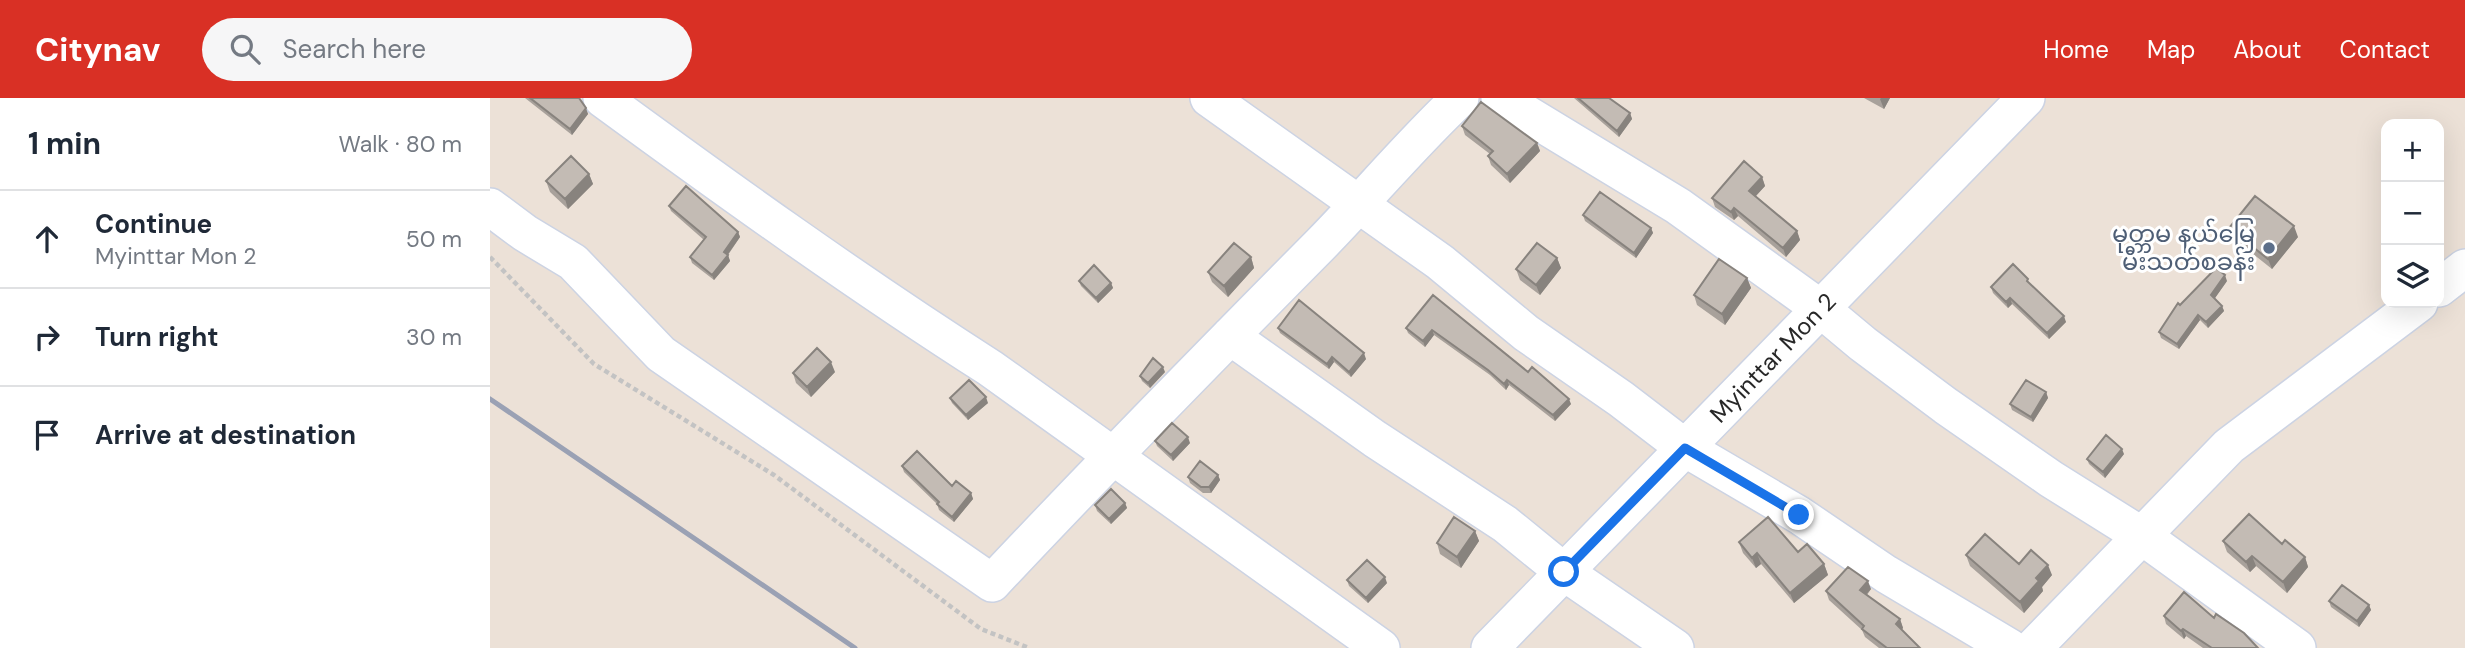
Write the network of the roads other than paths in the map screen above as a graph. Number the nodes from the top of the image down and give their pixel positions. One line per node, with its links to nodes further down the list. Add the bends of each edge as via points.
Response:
1 (602, 98): 14 (street)
2 (1209, 98): 6 (street)
3 (1460, 98): 6 (street)
4 (1500, 98): 11 (street, via 1678,206)
5 (2026, 98): 11 (street, Myinttar Mon 2)
6 (1358, 206): 12 (street); 13 (street, via 1440,261 1526,333)
7 (490, 207): 14 (street, via 573,262 662,354 992,583)
8 (2465, 268): 9 (street)
9 (2444, 284)
10 (2412, 308): 15 (street, via 2228,446)
11 (1821, 309): 13 (street, Myinttar Mon 2); 15 (street, via 1946,406)
12 (1230, 336): 14 (street); 16 (street, via 1505,524)
13 (1685, 448): 16 (street, Myinttar Mon 2); 20 (street)
14 (1112, 456): 17 (street)
15 (2142, 536): 21 (street); 22 (street)
16 (1564, 572): 18 (street, Myinttar Mon 2); 19 (street)
17 (1381, 648)
18 (1490, 648)
19 (1675, 648)
20 (2010, 648)
21 (2033, 648)
22 (2297, 648)

